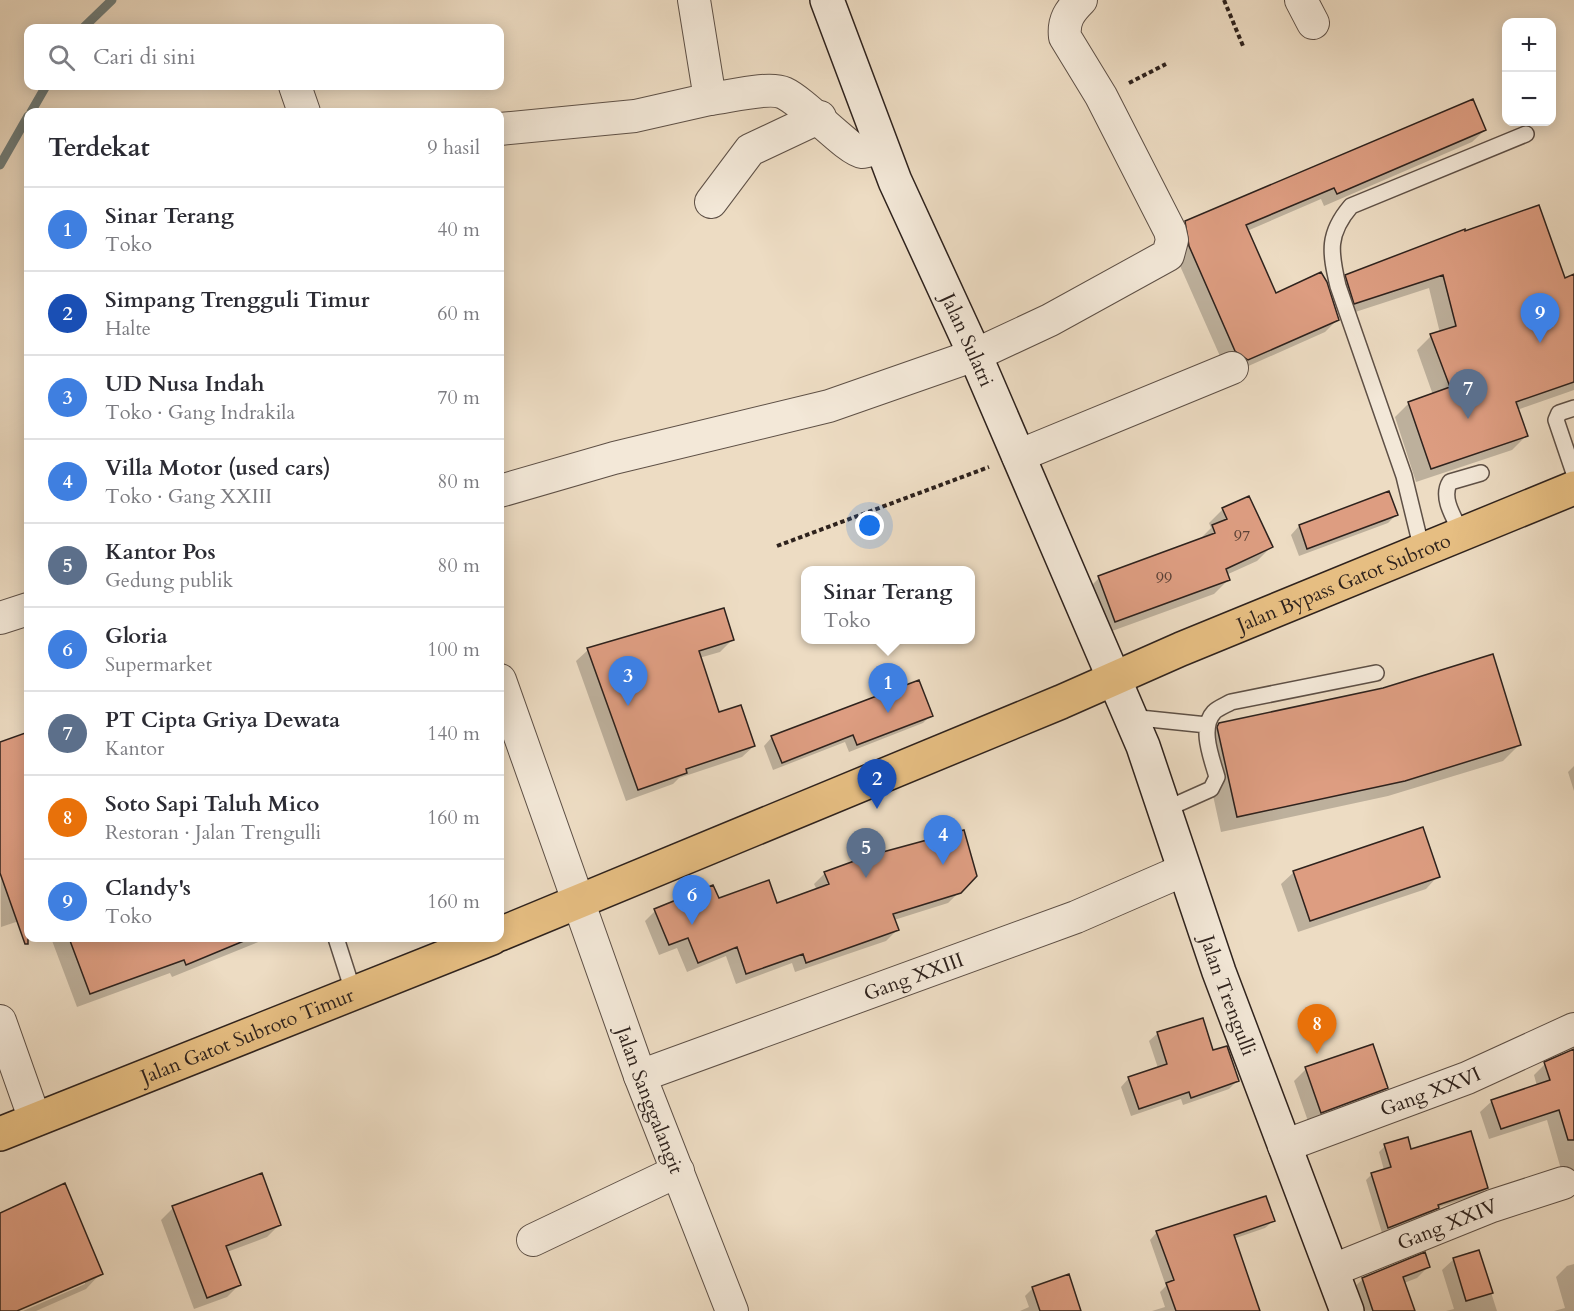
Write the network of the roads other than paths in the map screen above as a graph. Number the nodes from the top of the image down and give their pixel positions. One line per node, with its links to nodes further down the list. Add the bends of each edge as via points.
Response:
1 (694, 0): 4 (street)
2 (827, 0): 8 (main road, Jalan Sulatri)
3 (1081, 0): 10 (street, via 1066,19 1065,37 1101,96 1170,231 1168,255 1050,320)
4 (710, 99): 5 (street, via 781,92); 6 (street, via 635,116)
5 (820, 117): 8 (street, via 854,149 863,152); 9 (street, via 750,150)
6 (504, 129)
7 (1526, 134): 19 (lane, via 1351,206 1339,220 1332,238 1338,286 1404,476)
8 (880, 147): 10 (main road, Jalan Sulatri)
9 (711, 202)
10 (975, 355): 13 (main road, Jalan Sulatri); 17 (street, via 829,406)
11 (1232, 368): 13 (street)
12 (1574, 408): 15 (lane, via 1559,413 1556,420)
13 (1018, 456): 23 (main road, Jalan Sulatri)
14 (1480, 473): 18 (lane, via 1450,482 1446,492)
15 (1574, 474)
16 (1574, 488): 18 (highway, Jalan Bypass Gatot Subroto)
17 (504, 489)
18 (1462, 534): 19 (highway, Jalan Bypass Gatot Subroto)
19 (1422, 550): 23 (highway, Jalan Bypass Gatot Subroto)
20 (24, 610): 21 (street)
21 (0, 618)
22 (1376, 673): 26 (lane, via 1231,702 1214,712)
23 (1112, 678): 25 (main road, Jalan Trengulli); 29 (highway, via 1050,707)
24 (504, 692): 29 (street, Jalan Sanggalangit)
25 (1130, 717): 26 (lane); 27 (main road, Jalan Trengulli)
26 (1207, 725): 27 (lane, via 1217,777 1211,789)
27 (1164, 810): 28 (main road, Jalan Trengulli)
28 (1184, 870): 36 (street, Gang XXIII, via 1076,917); 39 (main road, Jalan Trengulli)
29 (574, 896): 30 (highway); 36 (street, Jalan Sanggalangit)
30 (504, 932)
31 (337, 942): 33 (lane)
32 (482, 942): 33 (highway, Jalan Gatot Subroto Timur)
33 (353, 992): 37 (highway, Jalan Gatot Subroto Timur)
34 (0, 1021): 37 (street)
35 (1574, 1029): 39 (street, Gang XXVI, via 1467,1078)
36 (640, 1076): 40 (street, Jalan Sanggalangit)
37 (35, 1120): 38 (highway, Jalan Gatot Subroto Timur)
38 (0, 1134)
39 (1284, 1146): 43 (main road, Jalan Trengulli)
40 (678, 1171): 42 (street); 44 (street, Jalan Sanggalangit)
41 (1563, 1183): 43 (street, Gang XXIV, via 1492,1206)
42 (533, 1240)
43 (1333, 1270): 45 (main road, Jalan Trengulli)
44 (732, 1311)
45 (1347, 1311)

